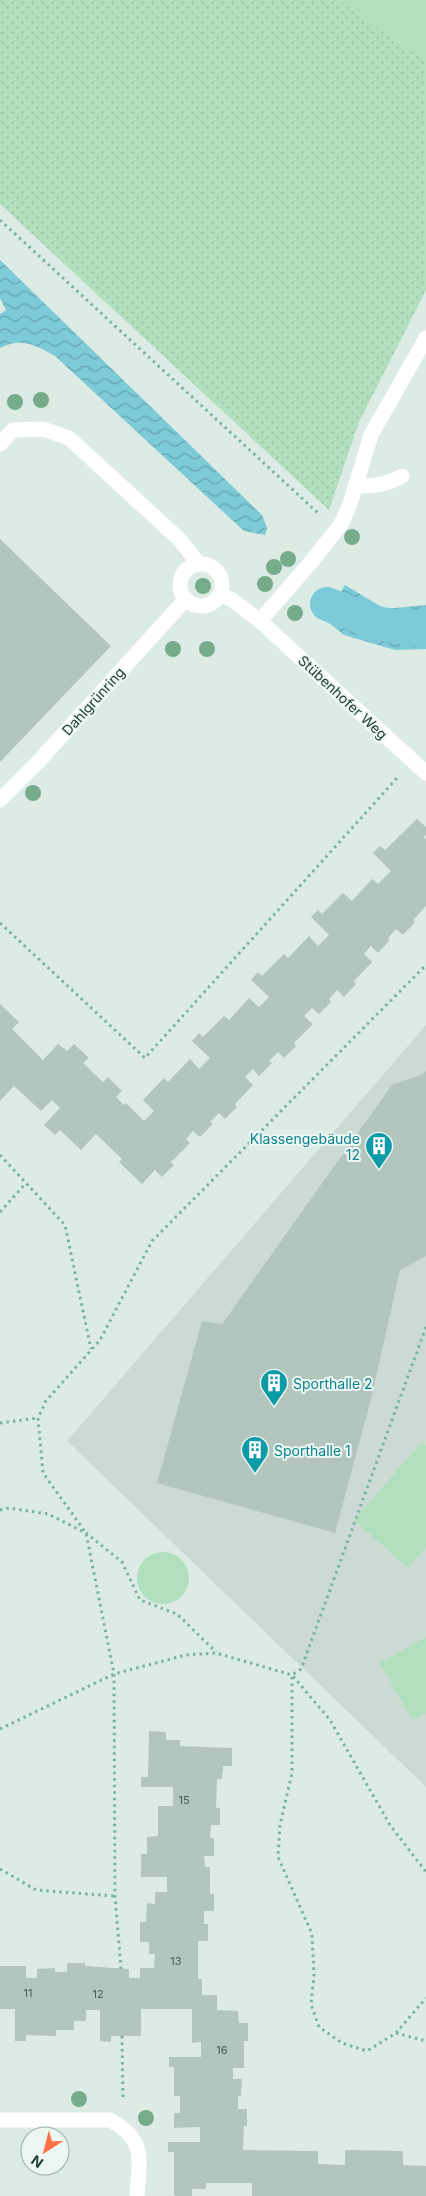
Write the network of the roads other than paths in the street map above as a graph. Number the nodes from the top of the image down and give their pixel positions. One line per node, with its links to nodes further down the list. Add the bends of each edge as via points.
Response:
1 (426, 338): 4 (street, via 371,435)
2 (0, 444): 5 (street, via 13,430 43,429 69,438 180,539)
3 (402, 476): 4 (street, via 383,484)
4 (356, 486): 8 (street, via 336,531)
5 (199, 564): 6 (street, via 208,565 220,577); 7 (street, via 185,571 180,578)
6 (220, 594): 7 (street, via 215,601 200,607); 8 (street, Stübenhofer Weg)
7 (185, 600): 10 (street, Dahlgrünring)
8 (260, 621): 9 (street, Stübenhofer Weg)
9 (426, 773)
10 (0, 800)
11 (0, 2120): 12 (street, via 110,2120 124,2127 139,2148)
12 (137, 2196)

